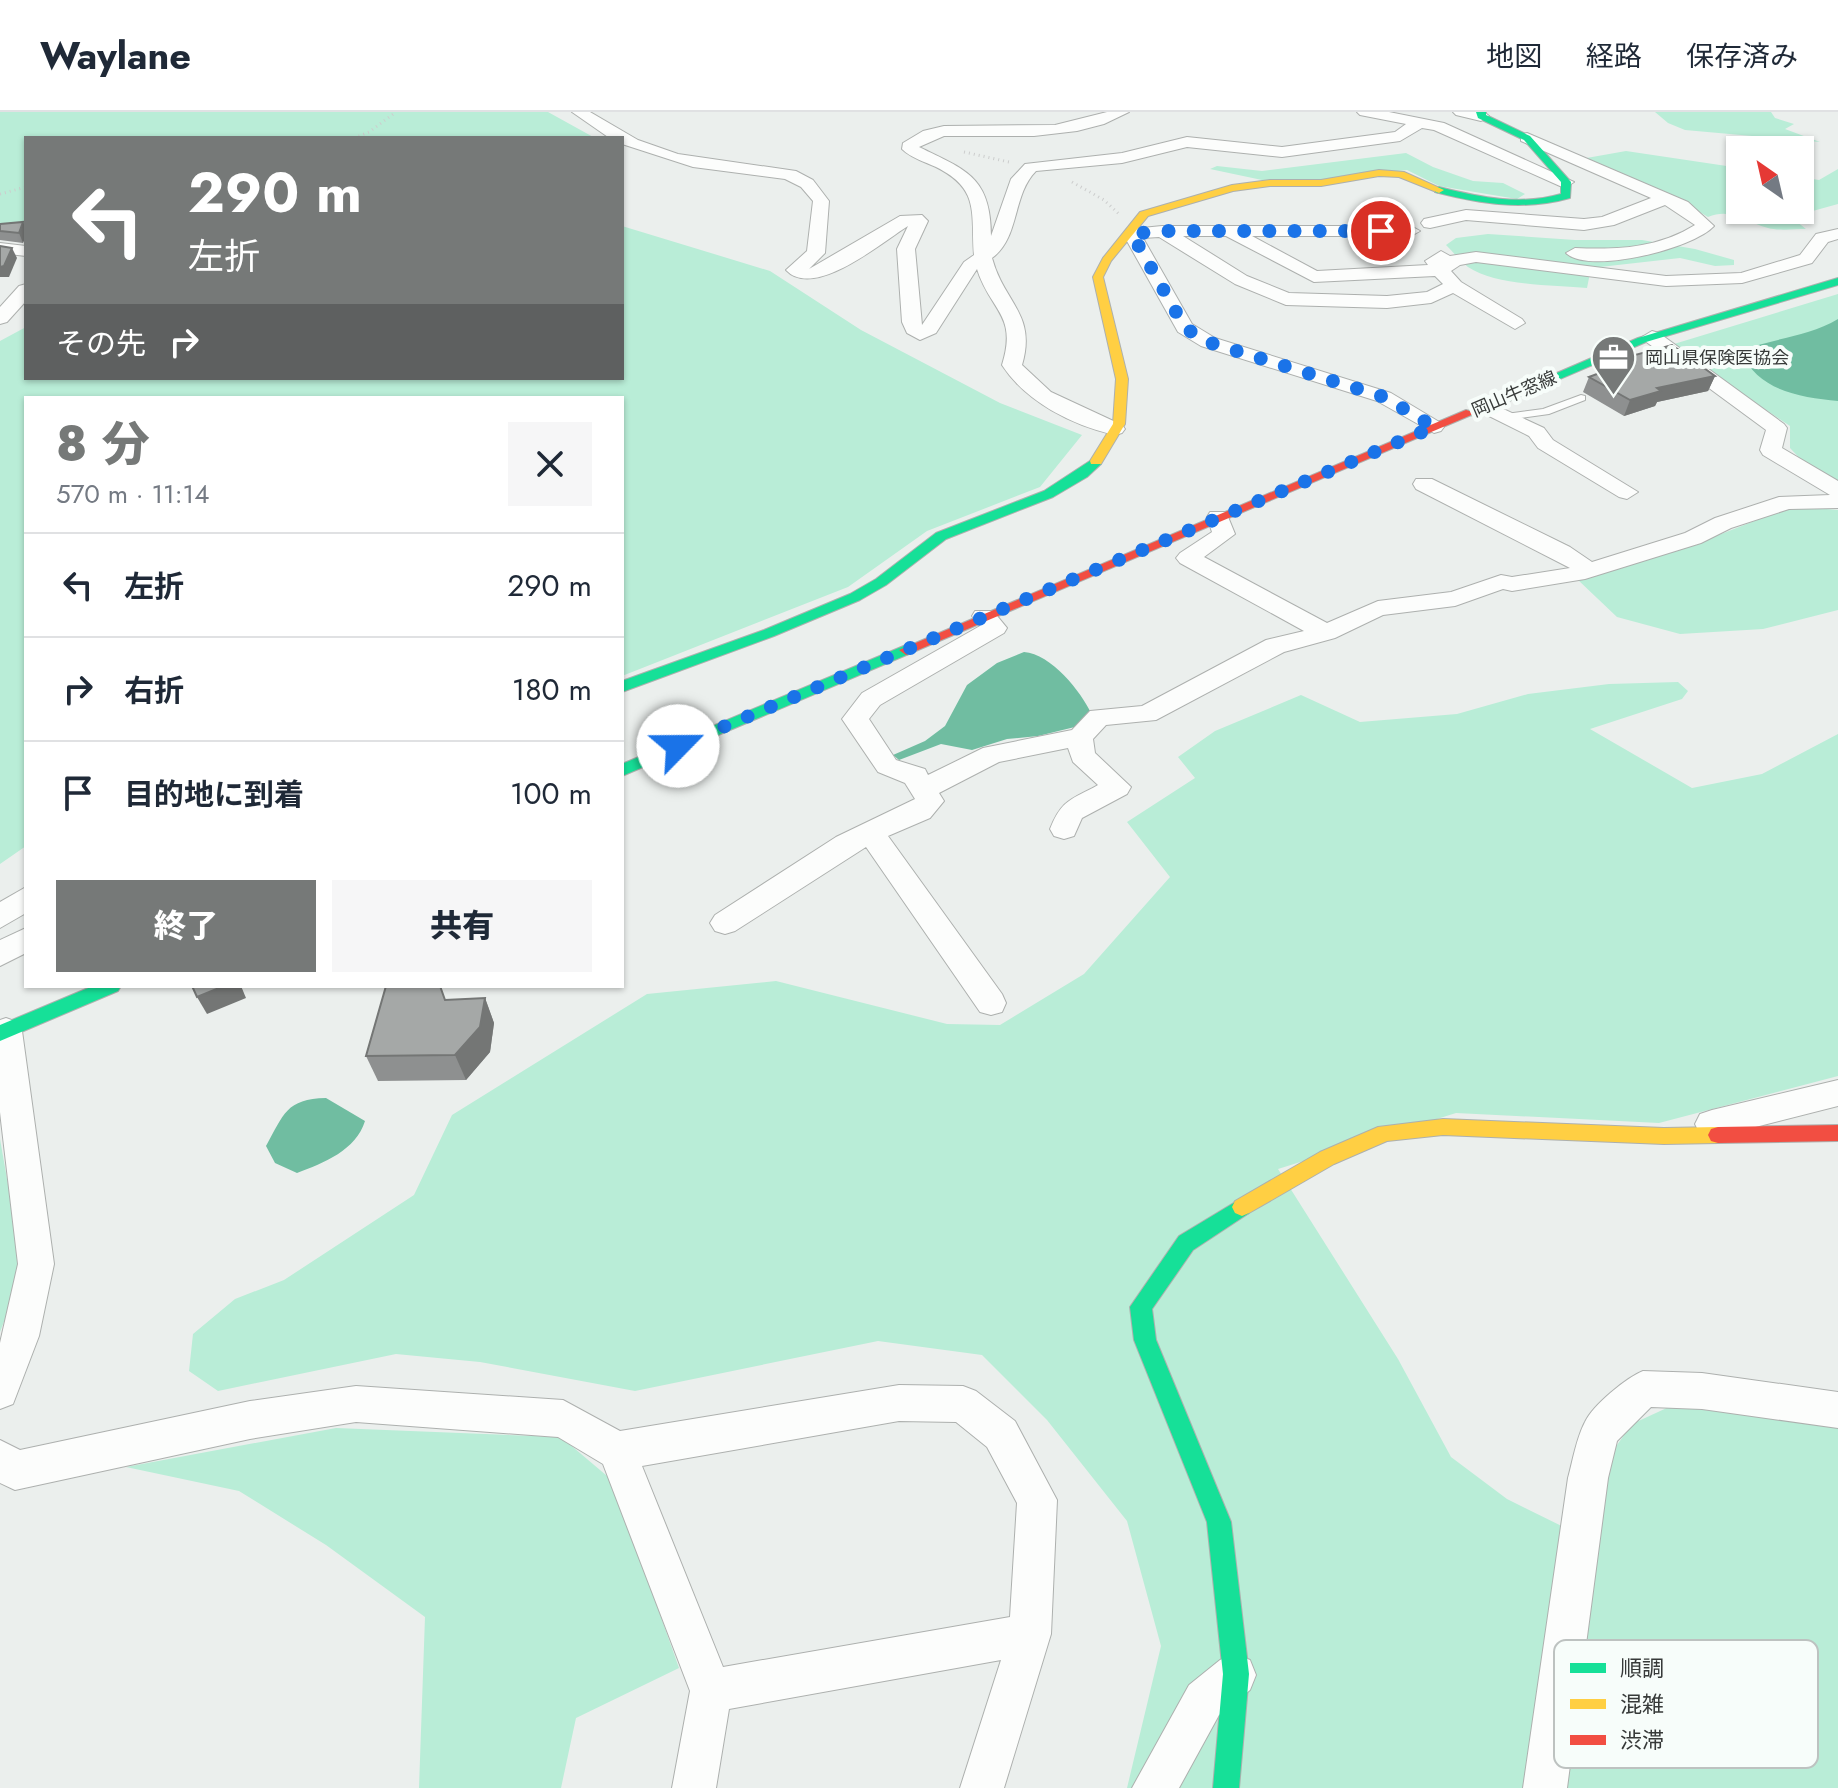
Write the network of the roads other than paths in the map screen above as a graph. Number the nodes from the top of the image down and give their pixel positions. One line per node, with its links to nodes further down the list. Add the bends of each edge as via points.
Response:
1 (580, 112): 9 (street)
2 (1121, 112): 8 (street, via 1093,124)
3 (1365, 112): 7 (street)
4 (1461, 112): 5 (street)
5 (1481, 114): 11 (street)
6 (993, 116): 8 (street)
7 (1419, 122): 12 (street); 22 (street, via 1400,136 1282,152 1187,142 1122,158 1031,167 1019,179 996,247)
8 (1051, 131): 22 (street, via 944,131 909,146 974,187)
9 (621, 136)
10 (624, 137): 22 (street, via 671,156 805,182 821,201 816,253 797,266 801,274 822,272 906,220 919,221 906,249 917,333 929,329 970,266)
11 (1527, 138): 12 (street); 13 (street)
12 (1566, 182): 18 (street, via 1566,196 1538,204 1436,189 1399,173 1262,184 1144,214)
13 (1666, 200): 14 (street, via 1600,223 1464,215); 23 (street, via 1699,217 1705,226 1686,239 1626,253 1461,248 1434,261)
14 (1430, 223)
15 (1162, 231): 16 (street); 18 (street); 25 (street, via 1241,280 1286,299 1387,302 1431,297)
16 (1229, 231): 17 (street); 23 (street, via 1314,277)
17 (1411, 231)
18 (1132, 234): 33 (street, via 1185,328 1208,342 1384,397); 34 (street, via 1102,263 1098,277 1122,379)
19 (1838, 234): 23 (street, via 1822,238 1806,259 1742,278 1666,281 1476,257 1455,260)
20 (0, 248): 21 (street)
21 (24, 251)
22 (983, 259): 34 (street, via 988,279 1016,322 1021,345 1012,365 1019,379)
23 (1440, 270): 25 (street)
24 (1838, 281): 29 (street, 岡山牛窓線)
25 (1454, 286): 28 (street)
26 (24, 292): 27 (street)
27 (0, 318)
28 (1515, 323)
29 (1652, 337): 31 (street, 岡山牛窓線); 36 (street, via 1777,428 1771,450)
30 (1581, 398): 32 (lane, via 1545,412)
31 (1484, 406): 32 (street); 33 (street, 岡山牛窓線)
32 (1506, 417): 37 (street)
33 (1434, 427): 39 (street, 岡山牛窓線)
34 (1115, 429): 43 (street, via 1094,464 1062,487 930,542 857,596)
35 (1424, 484): 40 (street)
36 (1838, 490)
37 (1627, 492)
38 (1838, 501): 40 (street, via 1787,502)
39 (1218, 517): 41 (street, 岡山牛窓線); 42 (street, via 1224,534 1188,558)
40 (1589, 570): 42 (street, via 1501,582 1455,599 1378,608)
41 (984, 616): 45 (street, 岡山牛窓線); 46 (street, via 995,628 871,699 855,719 887,766 915,776)
42 (1326, 633): 44 (street, via 1275,646 1147,714 1099,717)
43 (624, 686)
44 (1080, 737): 46 (street, via 992,754); 47 (street, via 1082,756 1117,787 1071,812)
45 (624, 769)
46 (923, 789): 48 (street, via 930,801 920,811)
47 (1064, 829)
48 (871, 833): 51 (street); 55 (street)
49 (24, 899): 50 (street)
50 (0, 917)
51 (725, 923)
52 (24, 940): 53 (street)
53 (0, 954)
54 (107, 988): 56 (street)
55 (991, 1003)
56 (3, 1032): 60 (street, via 36,1264 21,1336)
57 (1838, 1093): 59 (street)
58 (1838, 1133): 59 (street)
59 (1664, 1136): 66 (street, via 1443,1127 1385,1133 1268,1190 1186,1243 1141,1307 1142,1318 1145,1340 1219,1522)
60 (0, 1391)
61 (1838, 1410): 65 (street, via 1702,1391 1643,1389 1600,1431 1588,1478)
62 (617, 1451): 63 (street, via 563,1419 356,1404 250,1420 15,1470); 64 (street, via 899,1403 963,1404 1001,1434 1037,1500); 67 (street)
63 (0, 1459)
64 (1030, 1634): 67 (street); 70 (street)
65 (1566, 1640)
66 (1236, 1674): 71 (street, via 1204,1700); 72 (street)
67 (711, 1691): 69 (street)
68 (1554, 1723): 73 (street)
69 (694, 1788)
70 (982, 1788)
71 (1154, 1788)
72 (1226, 1788)
73 (1545, 1788)

